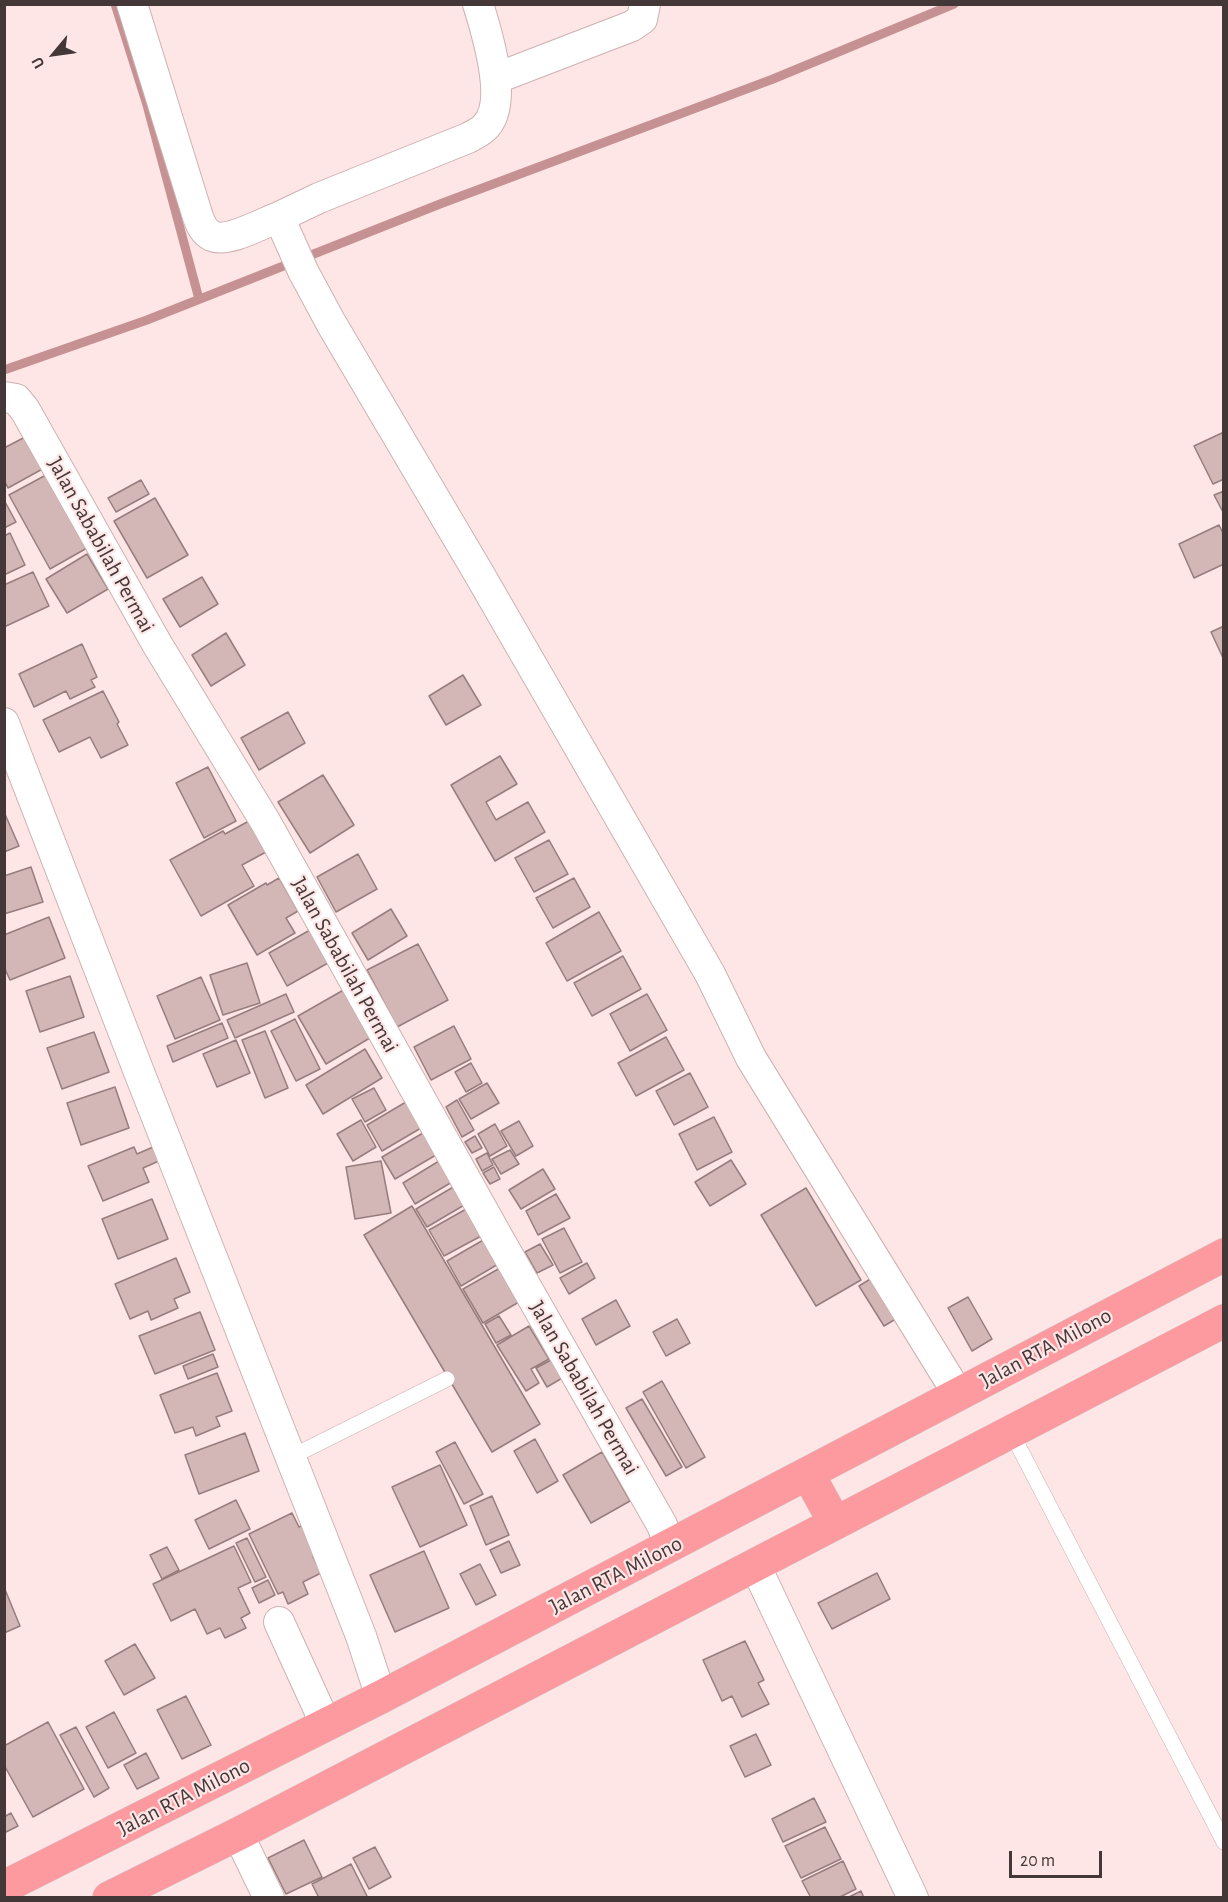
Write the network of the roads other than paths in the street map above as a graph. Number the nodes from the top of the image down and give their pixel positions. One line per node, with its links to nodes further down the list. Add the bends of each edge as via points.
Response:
1 (132, 4): 5 (street, via 203,229 221,238)
2 (478, 4): 4 (street)
3 (645, 4): 4 (street, via 642,20 632,26)
4 (497, 78): 5 (street, via 495,109 485,128 318,198)
5 (283, 225): 11 (street, via 331,323 710,974 751,1058)
6 (4, 396): 16 (street, Jalan Sababilah Permai, via 16,399 25,410 157,644 265,822 662,1525)
7 (4, 723): 13 (street)
8 (1224, 1256): 11 (highway, Jalan RTA Milono)
9 (1224, 1321): 12 (highway)
10 (447, 1379): 13 (lane)
11 (958, 1394): 14 (highway, Jalan RTA Milono)
12 (1011, 1432): 15 (highway); 22 (lane)
13 (291, 1457): 19 (street)
14 (808, 1474): 15 (highway); 16 (highway, Jalan RTA Milono)
15 (835, 1523): 17 (highway)
16 (670, 1546): 19 (highway, Jalan RTA Milono)
17 (754, 1565): 21 (highway); 26 (street)
18 (279, 1622): 20 (street)
19 (381, 1697): 20 (highway, Jalan RTA Milono)
20 (326, 1725): 23 (highway, Jalan RTA Milono)
21 (238, 1834): 24 (highway); 25 (street)
22 (1224, 1842)
23 (4, 1887)
24 (109, 1898)
25 (268, 1898)
26 (913, 1898)

